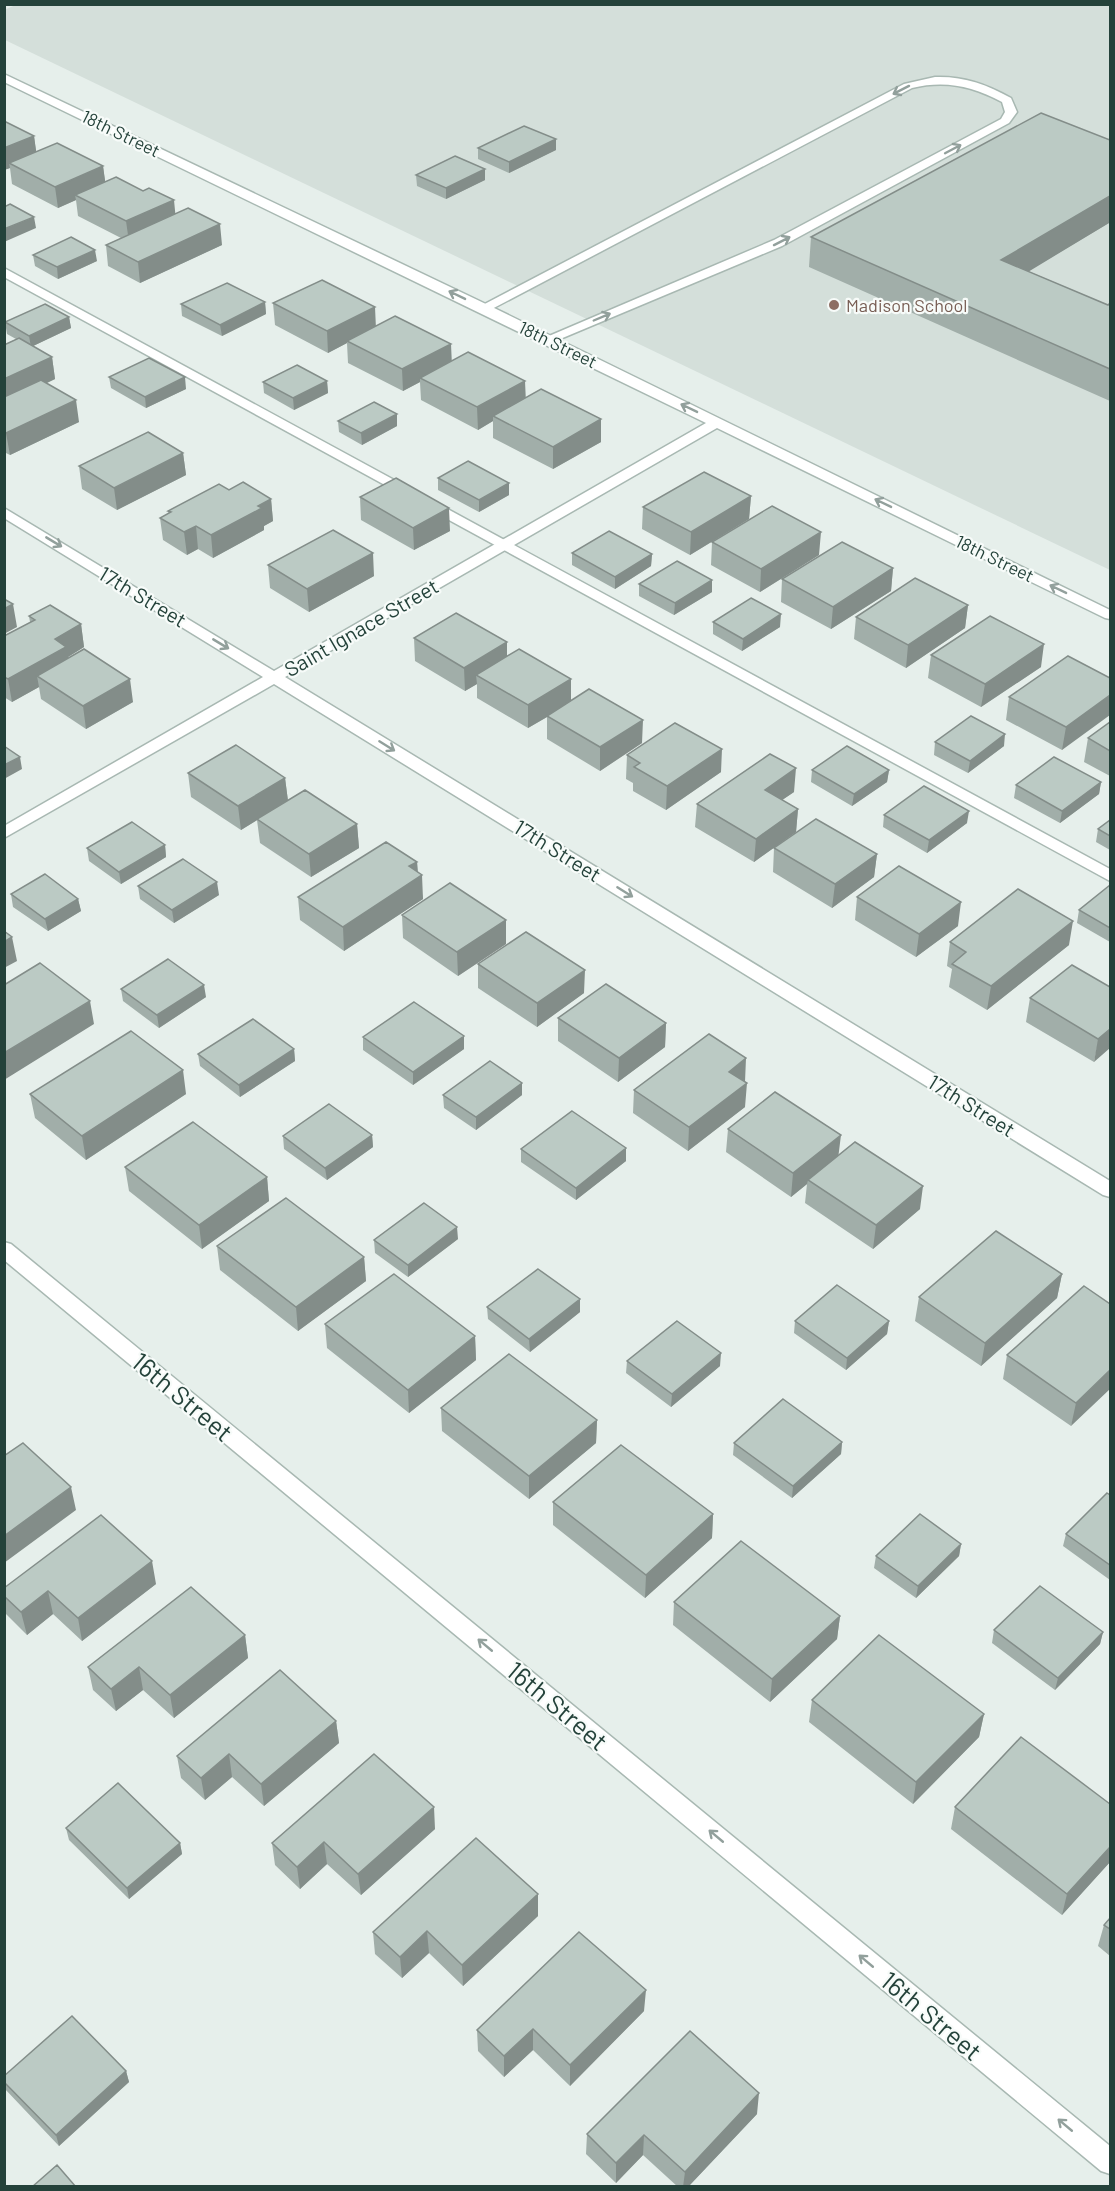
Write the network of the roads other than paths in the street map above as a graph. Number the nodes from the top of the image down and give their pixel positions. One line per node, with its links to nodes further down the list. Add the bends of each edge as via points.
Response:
1 (4, 77): 3 (street, 18th Street, one-way to 1)
2 (4, 272): 7 (street)
3 (483, 308): 4 (street, 18th Street); 4 (street, one-way to 3, via 778,243 1005,121 1011,112 1007,100 969,82 946,79 908,86)
4 (548, 339): 5 (street, 18th Street, one-way to 4)
5 (717, 422): 7 (street, Saint Ignace Street); 8 (street, 18th Street, one-way to 5)
6 (4, 512): 9 (street, 17th Street, one-way to 9)
7 (504, 545): 9 (street, Saint Ignace Street); 11 (street)
8 (1110, 615)
9 (275, 677): 10 (street, Saint Ignace Street); 12 (street, 17th Street, one-way to 12)
10 (4, 833)
11 (1110, 876)
12 (1110, 1190)
13 (4, 1248): 14 (street, 16th Street, one-way to 13)
14 (1110, 2162)

